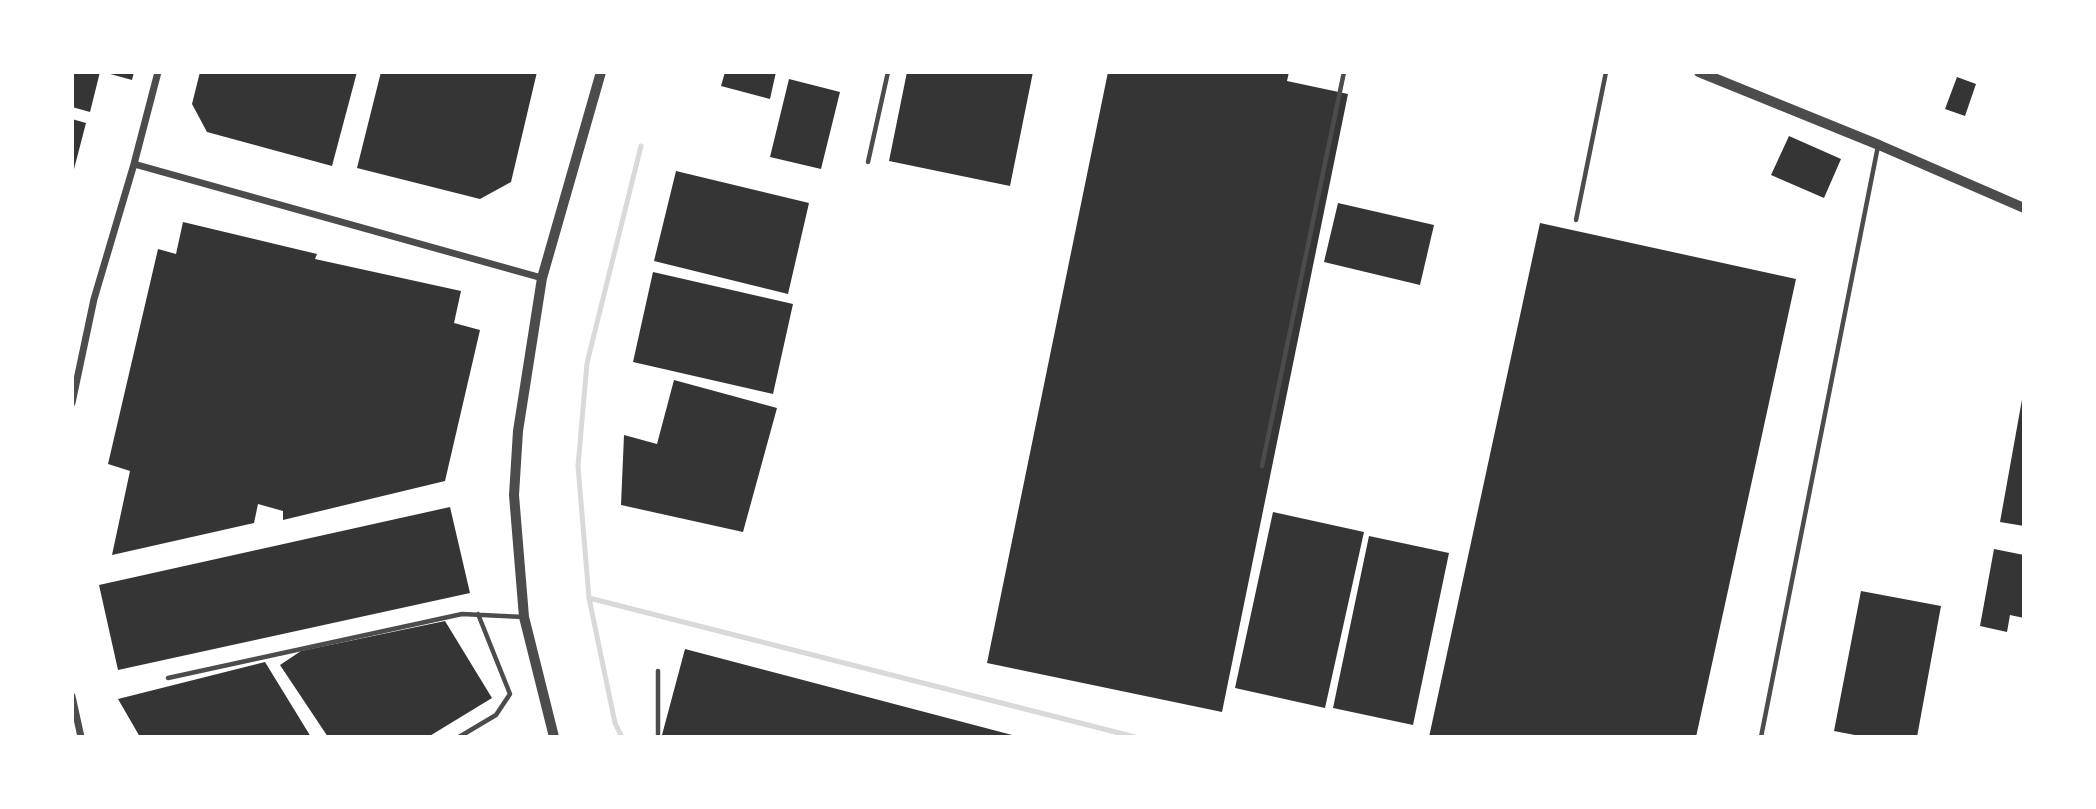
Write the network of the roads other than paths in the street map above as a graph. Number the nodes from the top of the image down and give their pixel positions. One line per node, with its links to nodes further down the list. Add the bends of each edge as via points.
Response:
1 (158, 72): 9 (street)
2 (601, 72): 12 (street)
3 (888, 72): 8 (lane)
4 (1344, 72): 14 (lane)
5 (1606, 72): 11 (lane)
6 (1699, 72): 7 (street)
7 (1879, 145): 10 (street); 24 (lane)
8 (868, 162)
9 (134, 164): 12 (street); 13 (street, via 94,299)
10 (2024, 208)
11 (1576, 220)
12 (542, 278): 16 (street, via 518,431 514,495)
13 (72, 403)
14 (1262, 466)
15 (478, 614): 16 (lane); 18 (lane); 21 (lane, via 510,694 496,715)
16 (524, 617): 22 (street)
17 (658, 671): 23 (lane)
18 (168, 678)
19 (72, 695): 20 (street)
20 (81, 737)
21 (459, 737)
22 (552, 737)
23 (658, 737)
24 (1761, 737)

